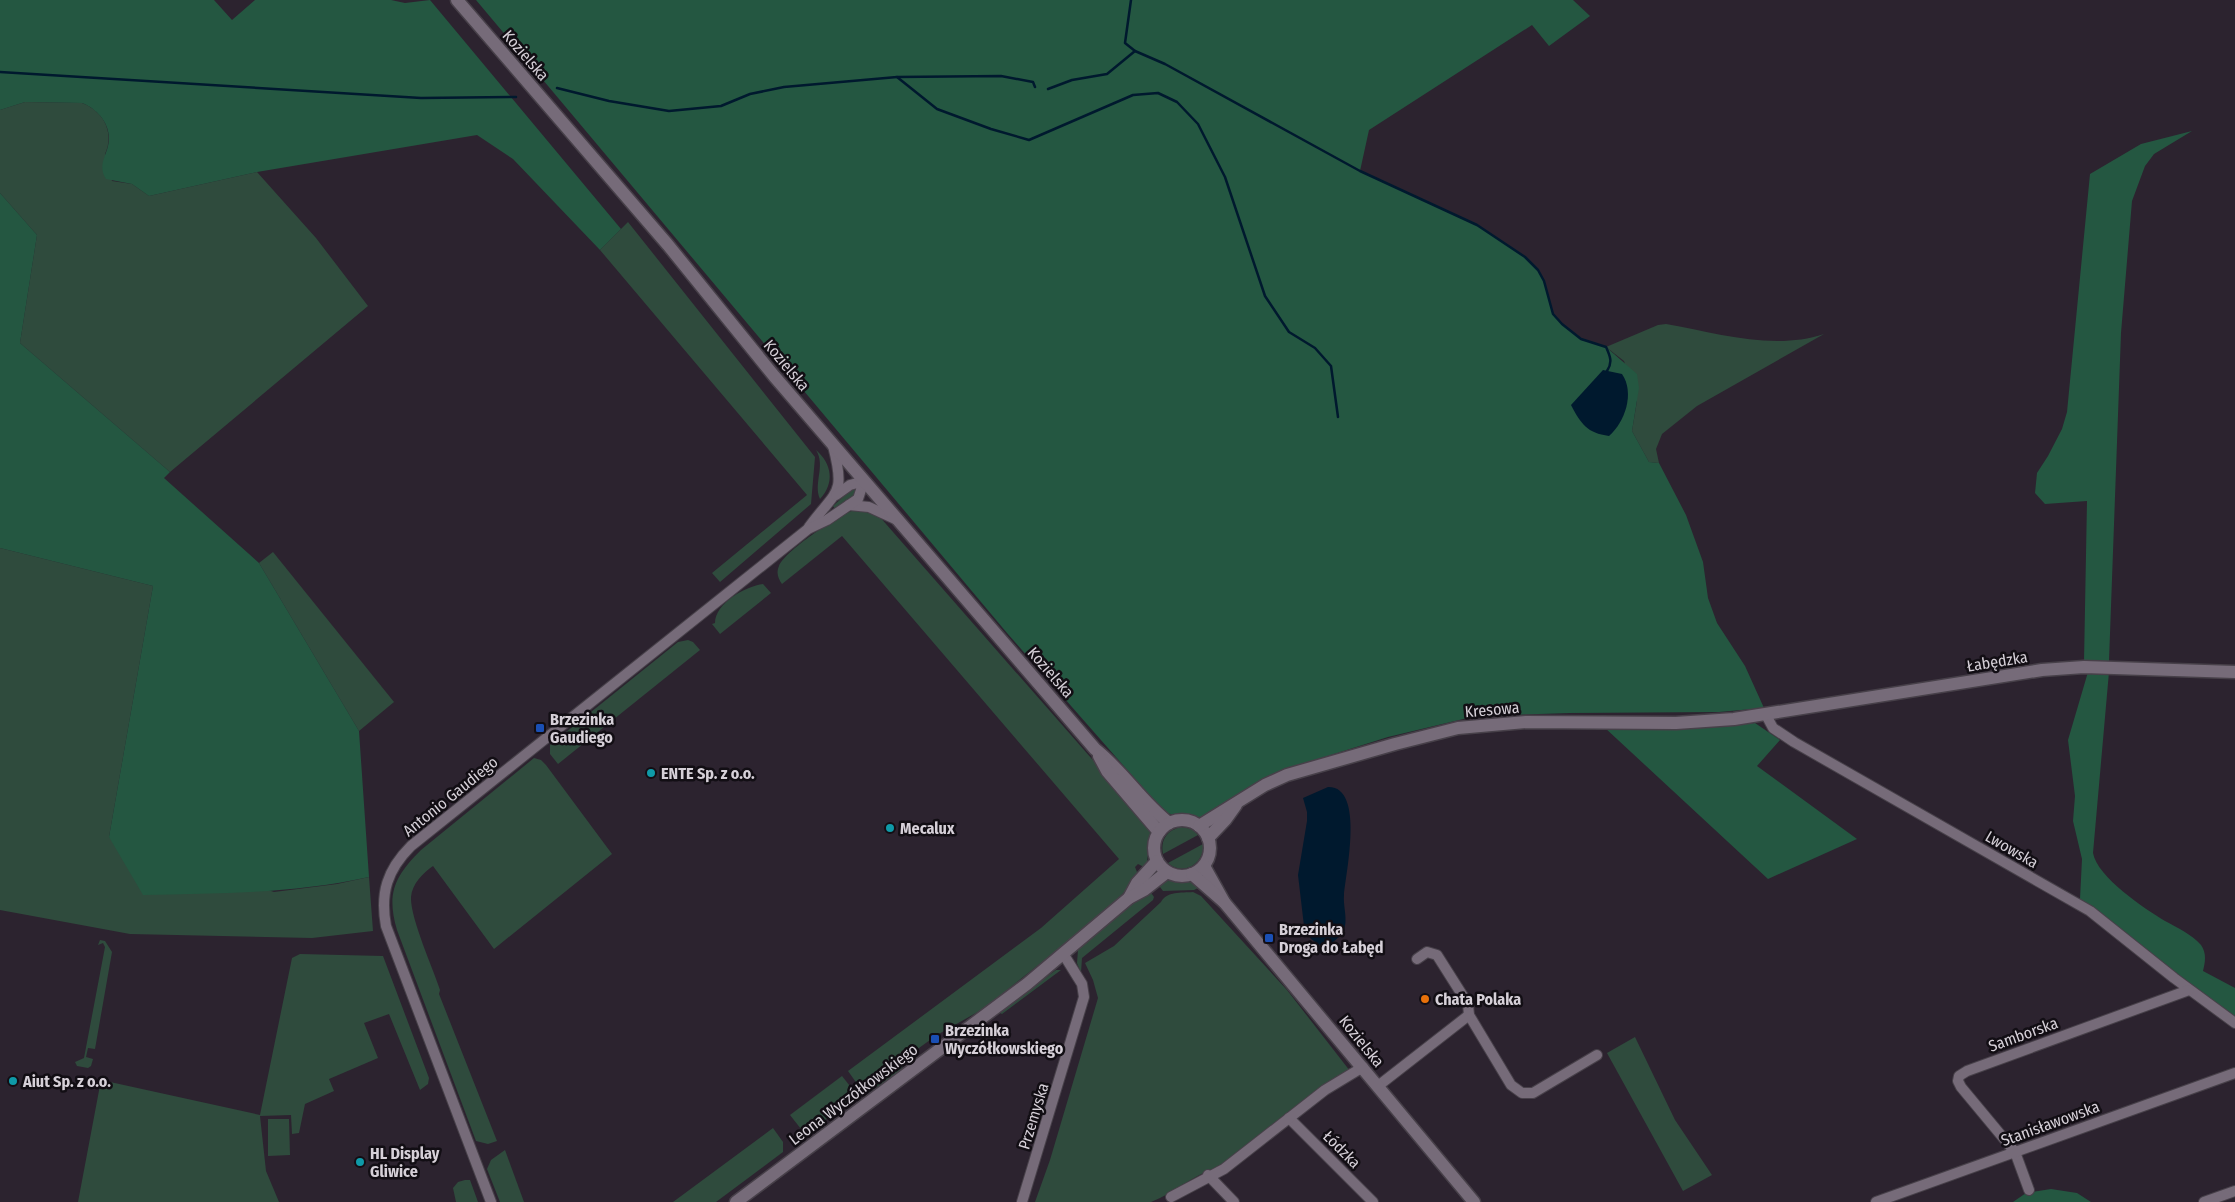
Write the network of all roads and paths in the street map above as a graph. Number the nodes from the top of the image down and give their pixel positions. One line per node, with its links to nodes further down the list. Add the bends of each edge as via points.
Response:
1 (457, 0): 2 (street, Kozielska, via 668,245)
2 (833, 445): 3 (street, Kozielska); 4 (street, via 840,474)
3 (864, 481): 4 (street, Antonio Gaudiego); 5 (street, Antonio Gaudiego, via 861,494); 6 (street, Kozielska)
4 (836, 495): 7 (street, Antonio Gaudiego)
5 (849, 505): 6 (street, via 869,507); 7 (street, Antonio Gaudiego)
6 (896, 519): 10 (street, Kozielska)
7 (808, 529): 37 (street, Antonio Gaudiego, via 411,846 388,878 383,899 386,926)
8 (2235, 672): 9 (street, Łabędzka, via 2084,667 2050,670)
9 (1766, 715): 11 (street, Kresowa, via 1702,722 1526,722 1458,728 1286,775); 24 (street, Lwowska, via 1773,728 1794,742 2090,911)
10 (1095, 749): 12 (street, Kozielska, via 1114,764); 14 (street, Kozielska, via 1107,771)
11 (1236, 805): 13 (street, Kresowa); 15 (street, Kresowa)
12 (1169, 823): 13 (street, via 1182,820); 14 (street)
13 (1199, 826): 15 (street)
14 (1159, 832): 16 (street, via 1154,844)
15 (1208, 838): 17 (street, via 1210,852)
16 (1157, 861): 18 (street); 20 (street, Leona Wyczółkowskiego)
17 (1204, 866): 19 (street); 21 (street, Kozielska)
18 (1167, 872): 19 (street, via 1180,876); 20 (street, Leona Wyczółkowskiego)
19 (1192, 874): 21 (street, Kozielska)
20 (1129, 898): 22 (street, Leona Wyczółkowskiego)
21 (1224, 902): 28 (street, Kozielska)
22 (1064, 955): 38 (street, Leona Wyczółkowskiego); 39 (street, Przemyska, via 1080,981 1084,997)
23 (1417, 959): 25 (street, via 1428,952 1437,954 1468,1004)
24 (2189, 990): 26 (street, Lwowska); 32 (street, Samborska, via 1962,1073 1958,1081 1961,1087)
25 (1470, 1014): 27 (street, via 1511,1085 1526,1094); 30 (street)
26 (2235, 1023)
27 (1597, 1055)
28 (1362, 1067): 30 (street, Kozielska); 31 (street)
29 (2235, 1073): 32 (street, Stanisławowska)
30 (1378, 1086): 42 (street, Kozielska)
31 (1289, 1118): 33 (street, via 1224,1169); 41 (street, Łódzka)
32 (2015, 1152): 34 (street); 43 (street, Stanisławowska)
33 (1208, 1175): 36 (street); 40 (street)
34 (2029, 1190)
35 (2235, 1191): 44 (street)
36 (1171, 1197)
37 (491, 1202)
38 (736, 1202)
39 (1022, 1202)
40 (1234, 1202)
41 (1373, 1202)
42 (1474, 1202)
43 (1876, 1202)
44 (2204, 1202)

